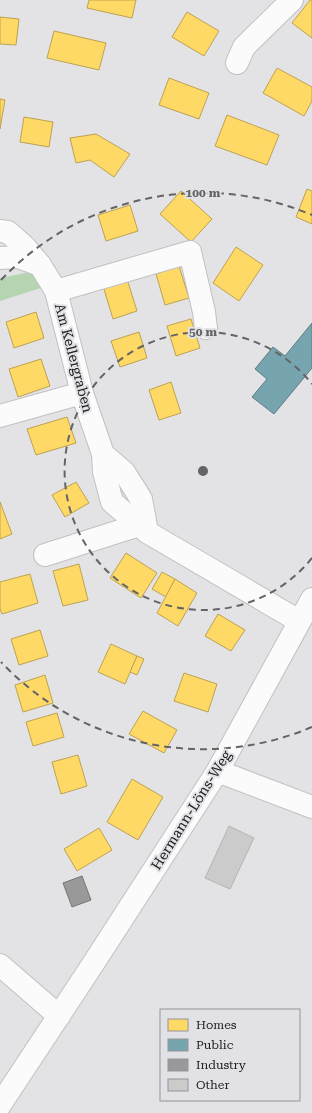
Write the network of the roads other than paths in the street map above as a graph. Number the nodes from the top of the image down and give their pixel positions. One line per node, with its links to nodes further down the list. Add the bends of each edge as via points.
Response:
1 (292, 0): 2 (street, via 244,47)
2 (237, 63)
3 (0, 231): 5 (street, Am Kellergraben, via 8,232)
4 (0, 258): 5 (street, via 18,257)
5 (40, 265): 6 (street, Am Kellergraben)
6 (56, 292): 7 (street, via 190,252); 8 (street, Am Kellergraben)
7 (206, 328)
8 (82, 393): 9 (street); 10 (street, Am Kellergraben, via 103,454 124,472 141,498)
9 (0, 416)
10 (143, 529): 11 (street); 13 (street)
11 (45, 555)
12 (312, 598): 13 (street, Hermann-Löns-Weg)
13 (299, 621): 14 (street, Hermann-Löns-Weg)
14 (217, 772): 15 (street); 17 (street, Hermann-Löns-Weg)
15 (312, 807)
16 (0, 965): 17 (street)
17 (59, 1016): 18 (street, Hermann-Löns-Weg)
18 (0, 1105)

